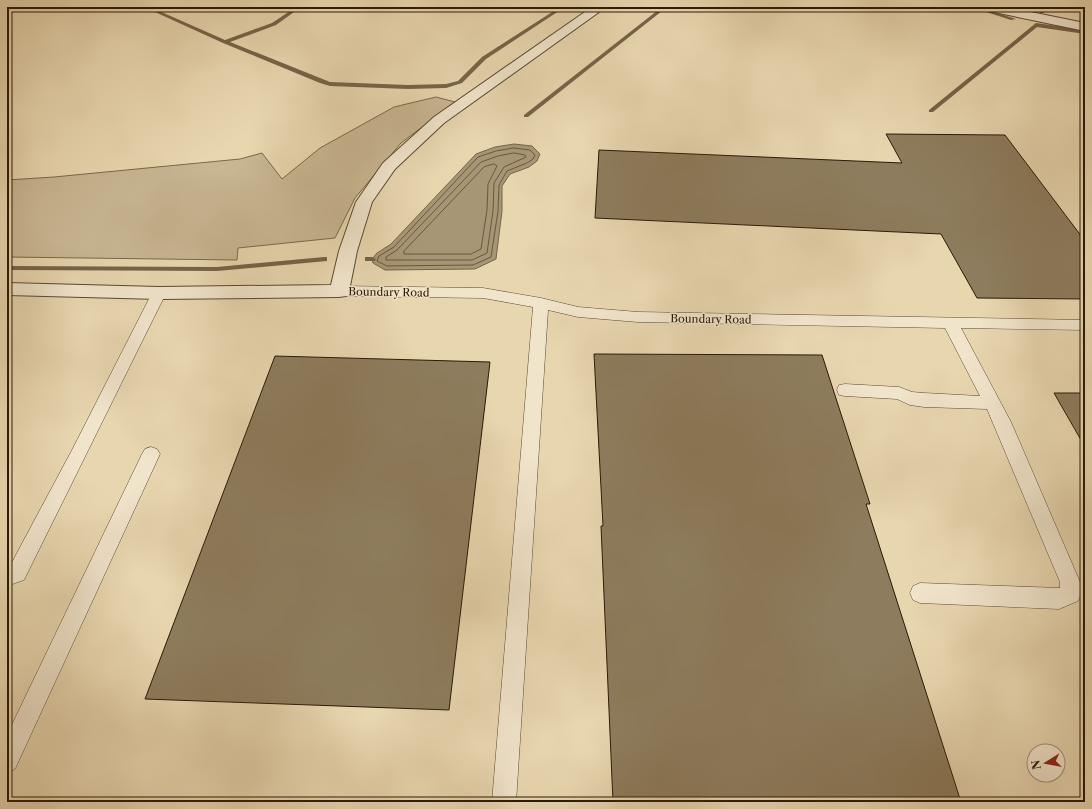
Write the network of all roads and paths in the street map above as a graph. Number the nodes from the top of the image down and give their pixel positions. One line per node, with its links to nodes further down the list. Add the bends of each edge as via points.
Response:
1 (600, 7): 5 (street, via 439,120 389,166 364,202 348,251)
2 (989, 7): 3 (street)
3 (1085, 27)
4 (7, 288): 6 (street)
5 (339, 291): 6 (street); 7 (lane, Boundary Road, via 483,293)
6 (159, 293): 13 (lane, via 17,573)
7 (541, 303): 8 (lane, Boundary Road, via 578,312 638,317); 16 (lane)
8 (950, 322): 9 (lane, Boundary Road); 11 (lane)
9 (1085, 325)
10 (846, 390): 11 (lane, via 899,393 924,400)
11 (992, 403): 14 (lane, via 1070,582 1071,594 1059,599)
12 (151, 454): 15 (lane)
13 (7, 577)
14 (920, 594)
15 (7, 761)
16 (504, 802)

